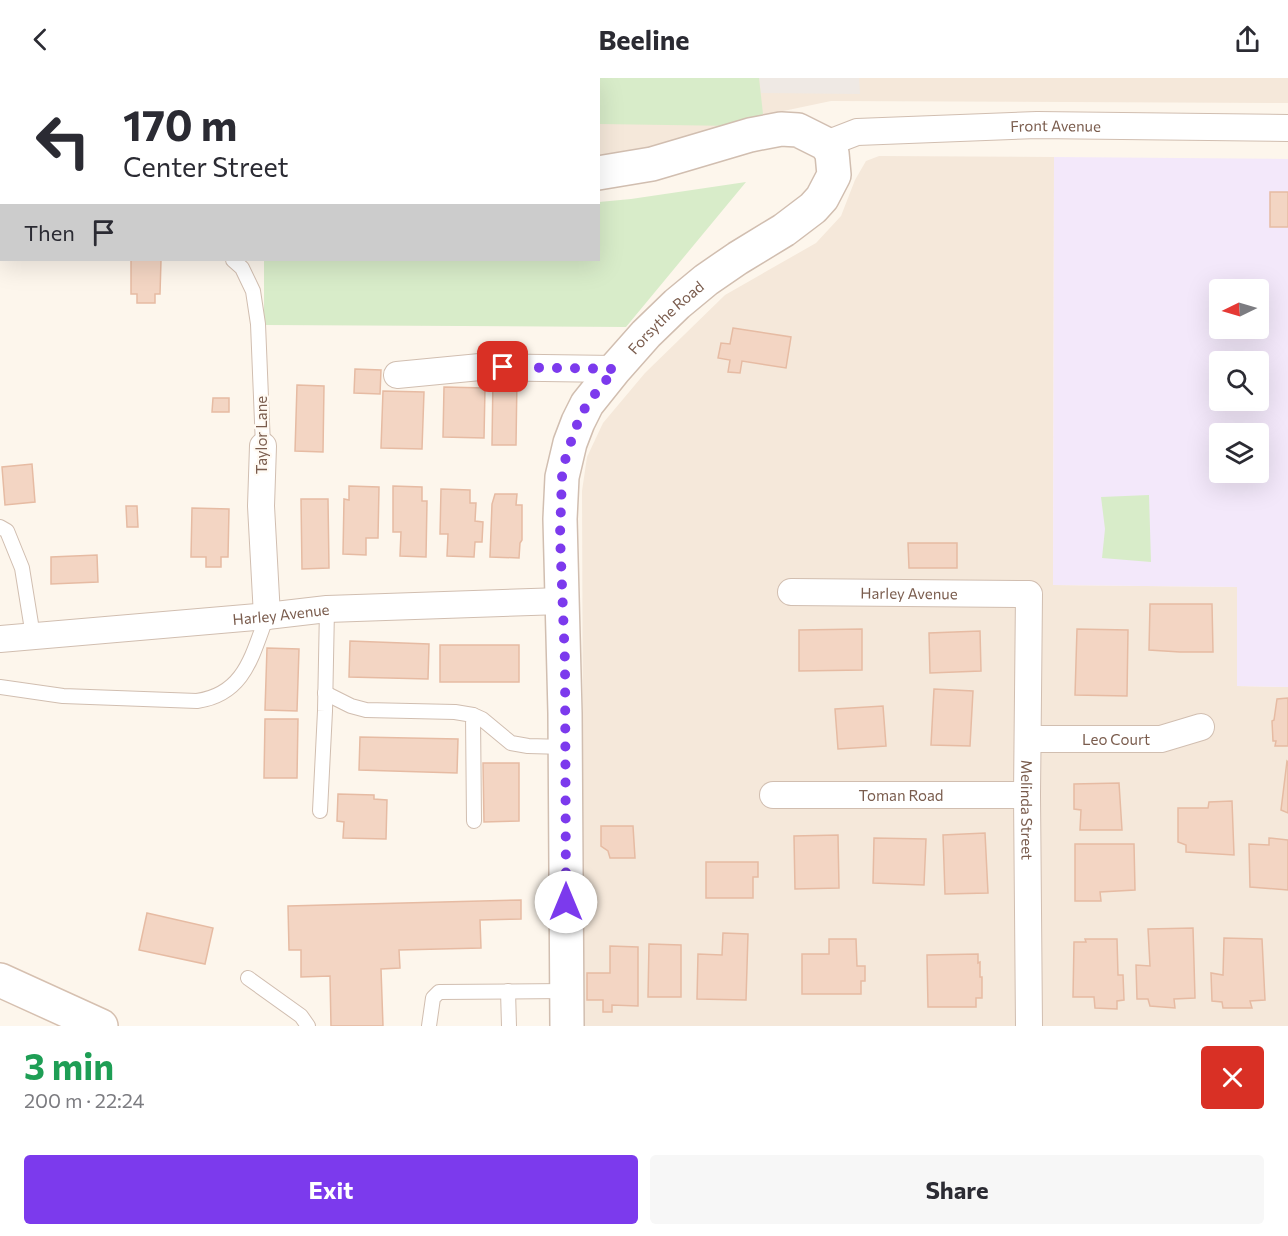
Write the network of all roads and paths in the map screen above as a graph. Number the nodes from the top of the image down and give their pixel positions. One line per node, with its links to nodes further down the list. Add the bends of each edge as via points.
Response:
1 (1288, 128): 2 (street, Front Avenue, via 1038,125 858,132)
2 (826, 144): 3 (street, via 798,130 768,130 660,162); 5 (street, Forsythe Road, via 832,153 834,175 813,208 706,280 661,319)
3 (600, 173)
4 (234, 261): 7 (lane, Taylor Lane, via 253,291)
5 (615, 369): 6 (street, via 480,367); 11 (street, Forsythe Road, via 587,404 566,456 560,499)
6 (397, 375)
7 (263, 446): 13 (street, Taylor Lane, via 261,506)
8 (0, 527): 14 (lane, via 7,531 22,568)
9 (791, 592): 10 (street, Harley Avenue)
10 (1029, 594): 20 (street, Melinda Street)
11 (562, 601): 12 (street, Harley Avenue); 21 (street, Forsythe Road)
12 (327, 609): 13 (street, Harley Avenue); 17 (lane)
13 (267, 616): 14 (street, Harley Avenue); 16 (lane, via 240,680 209,699 63,696)
14 (33, 636): 15 (street, Harley Avenue)
15 (0, 639)
16 (0, 687)
17 (325, 693): 18 (lane, via 366,710); 24 (lane)
18 (473, 715): 21 (lane, via 511,743); 25 (lane)
19 (1201, 727): 20 (street, Leo Court, via 1161,739)
20 (1029, 739): 23 (street, Melinda Street)
21 (565, 747): 28 (street, Forsythe Road)
22 (773, 795): 23 (street, Toman Road)
23 (1027, 795): 35 (street, Melinda Street)
24 (320, 811)
25 (474, 821)
26 (248, 978): 31 (lane)
27 (0, 980): 30 (street)
28 (566, 991): 29 (lane); 34 (street, Forsythe Road)
29 (508, 992): 32 (lane, via 439,992 433,998); 33 (lane)
30 (101, 1026)
31 (308, 1026)
32 (429, 1026)
33 (509, 1026)
34 (567, 1026)
35 (1029, 1026)

